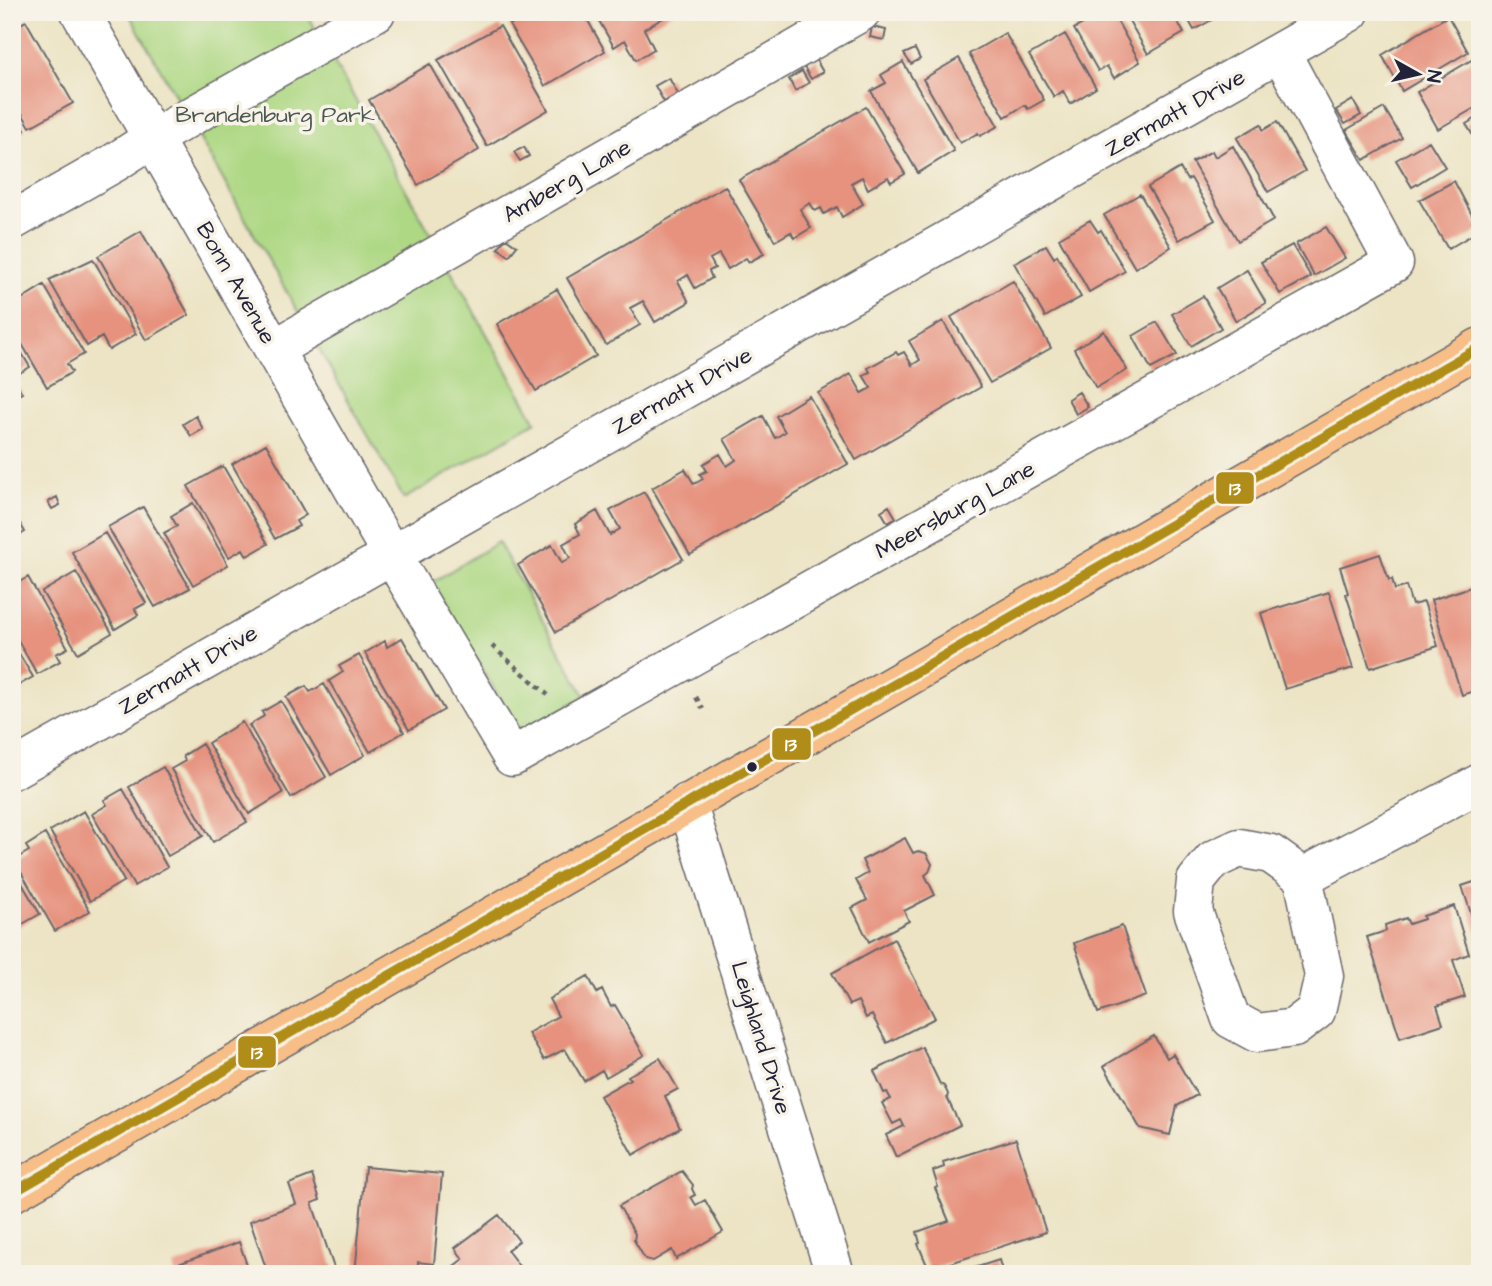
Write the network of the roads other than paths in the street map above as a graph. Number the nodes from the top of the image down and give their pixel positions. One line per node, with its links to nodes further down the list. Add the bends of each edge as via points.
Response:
1 (80, 12): 6 (street, Bonn Avenue)
2 (376, 12): 6 (street)
3 (861, 12): 9 (street, Amberg Lane)
4 (1350, 12): 5 (street, Zermatt Drive)
5 (1281, 53): 10 (street, Zermatt Drive); 10 (street, Meersburg Lane, via 1394,263 512,757)
6 (153, 138): 7 (street); 9 (street, Bonn Avenue)
7 (12, 221)
8 (1480, 347): 13 (main road)
9 (274, 349): 10 (street, Bonn Avenue)
10 (391, 555): 11 (street, Zermatt Drive)
11 (12, 770)
12 (1480, 783): 14 (street)
13 (687, 803): 15 (main road); 16 (street, Leighland Drive)
14 (1303, 877): 14 (street, via 1271,853 1239,848 1213,860 1196,881 1194,911 1231,1019 1256,1033 1294,1028 1316,1011 1324,976)
15 (12, 1193)
16 (835, 1274)

